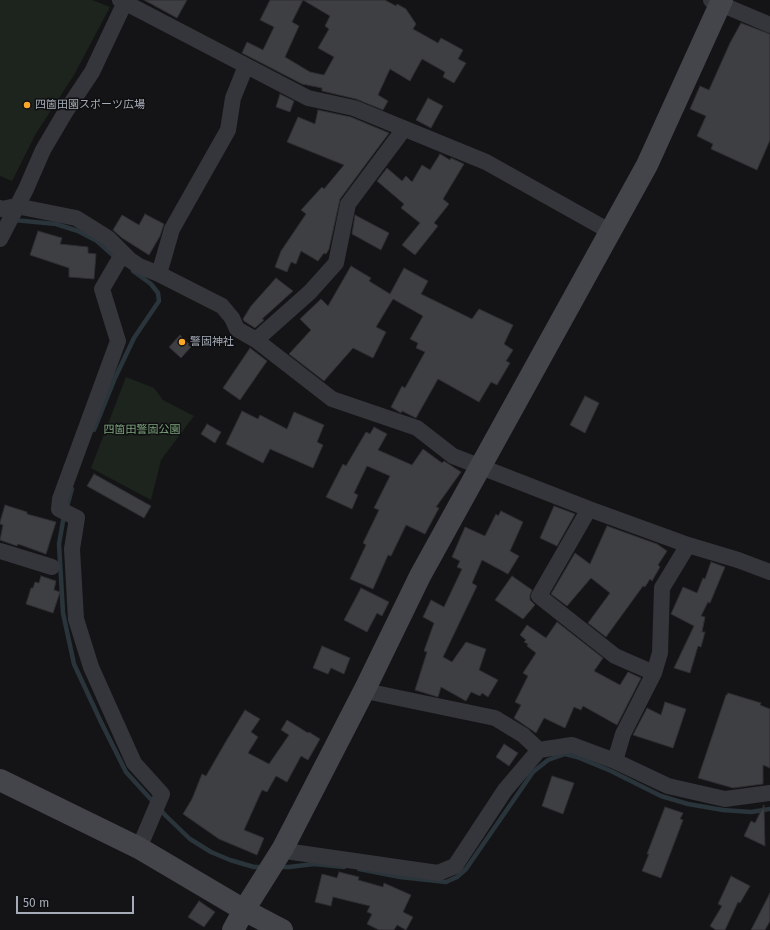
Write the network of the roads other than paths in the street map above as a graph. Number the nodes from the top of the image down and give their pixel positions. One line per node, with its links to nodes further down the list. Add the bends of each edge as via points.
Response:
1 (124, 1): 4 (street); 6 (street, via 92,72 43,150 26,188)
2 (718, 1): 3 (street); 7 (street, via 647,165)
3 (770, 25)
4 (246, 66): 5 (street, via 308,98 354,108); 10 (street, via 233,98 228,130 172,229)
5 (404, 129): 7 (street, via 486,162); 11 (street, via 348,204 336,263 310,292)
6 (10, 209): 8 (street); 9 (street, via 76,218 108,238)
7 (611, 232): 12 (street)
8 (3, 234)
9 (123, 253): 10 (street, via 139,266); 24 (street, via 102,288 118,341 60,499 59,509 77,518 72,549 76,619 91,667 134,763 162,794)
10 (159, 274): 11 (street, via 222,306 237,329)
11 (256, 340): 12 (street, via 332,400 417,428 453,456)
12 (482, 466): 13 (street); 19 (street, via 420,576)
13 (589, 509): 14 (street); 18 (street, via 539,596 615,656)
14 (688, 545): 17 (street); 18 (street, via 662,588 660,653)
15 (0, 551): 16 (street)
16 (52, 568)
17 (770, 572)
18 (654, 673): 21 (street, via 622,734)
19 (366, 686): 20 (street, via 375,693 495,718 523,735); 25 (street)
20 (539, 750): 21 (street, via 572,745); 25 (street, via 505,790 455,866 438,873 292,852)
21 (615, 761): 23 (street, via 668,786 725,799)
22 (0, 780): 24 (street)
23 (770, 793)
24 (139, 848): 26 (street)
25 (279, 854): 26 (street)
26 (244, 910): 27 (street); 28 (street)
27 (233, 930)
28 (282, 930)

